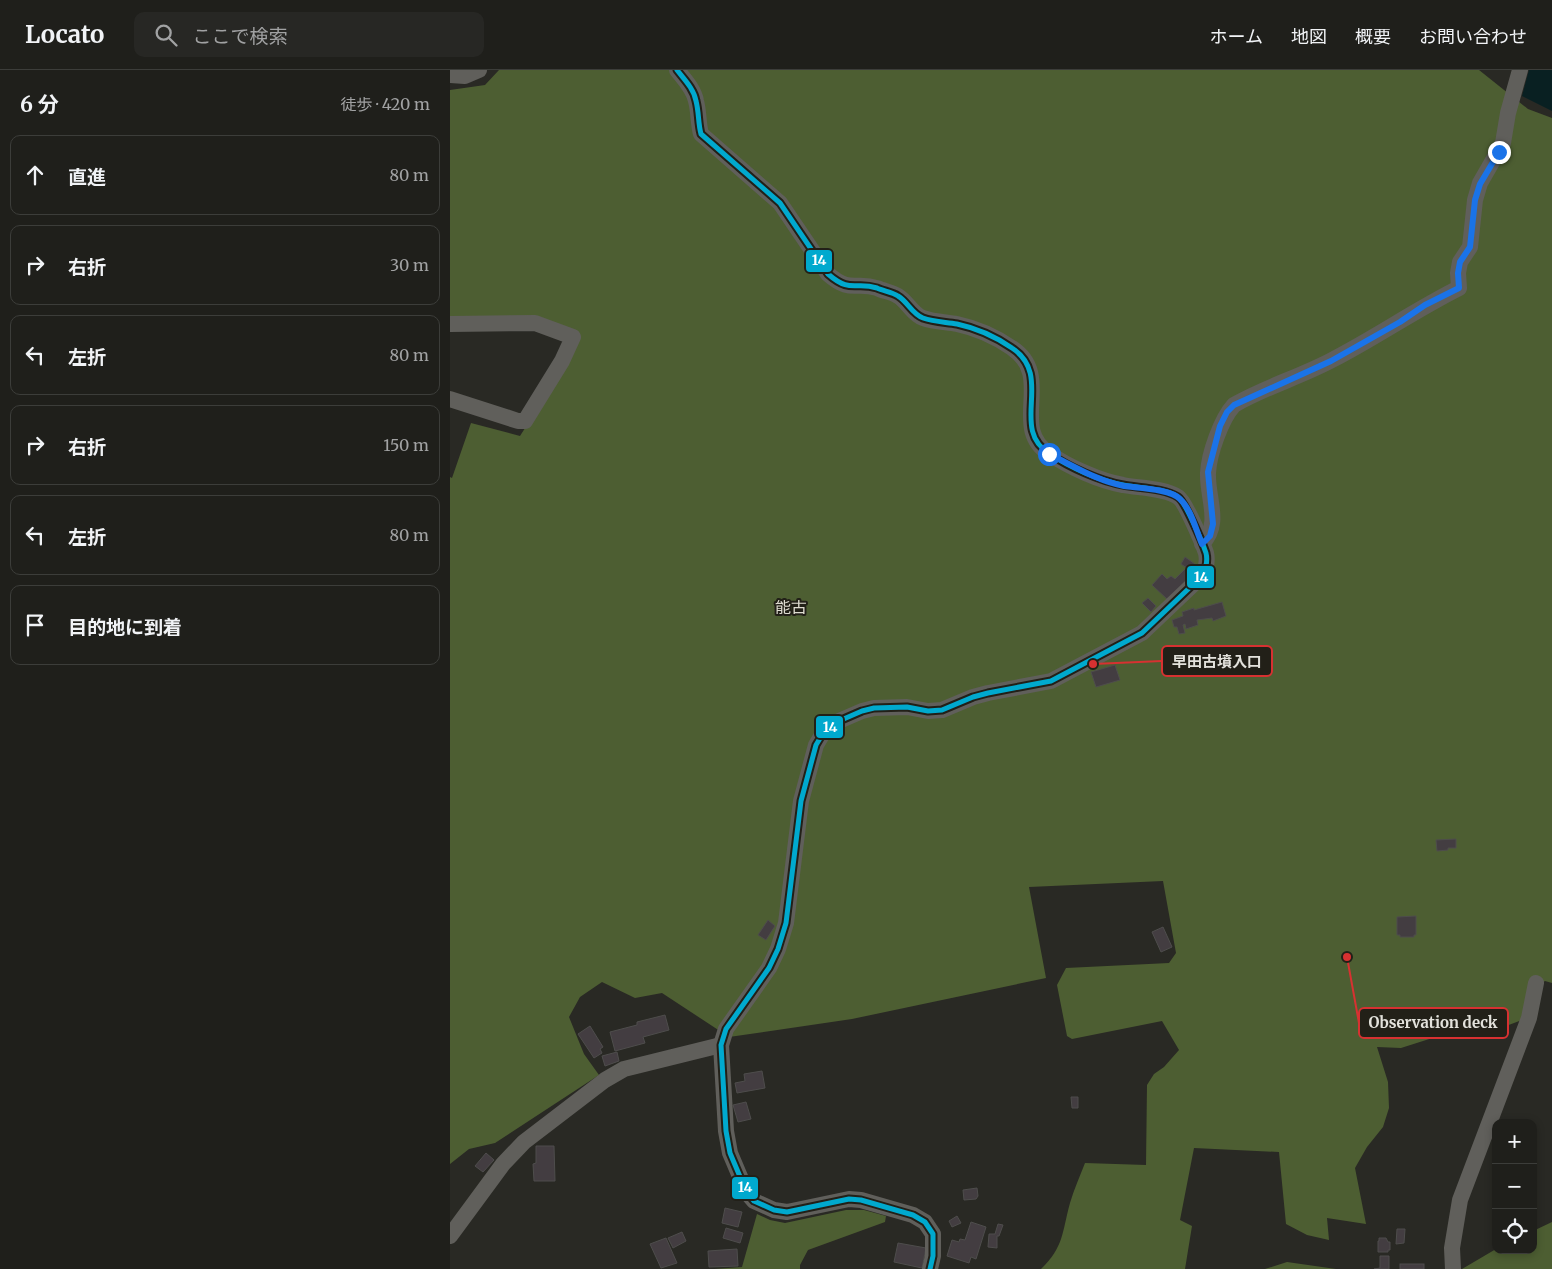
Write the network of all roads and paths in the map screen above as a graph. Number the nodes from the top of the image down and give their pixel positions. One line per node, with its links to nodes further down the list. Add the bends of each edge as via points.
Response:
1 (479, 70): 4 (street, via 465,76)
2 (677, 70): 7 (street, via 696,100 701,134 780,203 828,274 848,287 873,287 898,296 921,317 959,324 1014,349 1024,359 1032,377 1031,430 1042,448 1100,479 1179,497 1187,506)
3 (1520, 70): 7 (street, via 1503,144 1480,184 1475,200 1470,247 1460,262 1459,288 1331,361 1234,405 1220,426 1208,472 1213,524 1210,536)
4 (450, 75)
5 (450, 324): 6 (street, via 535,324 573,337 525,421)
6 (450, 399)
7 (1202, 544): 9 (street, via 1207,565 1203,575 1159,619 1142,633 1051,681 988,693 942,710 874,708 839,721 822,735 816,745 801,801 791,895 781,940 769,968 726,1029)
8 (1536, 983): 12 (street, via 1529,1018 1460,1200 1452,1248)
9 (721, 1045): 10 (street, via 624,1069 605,1080 524,1142 503,1164); 11 (street, via 730,1153 754,1201 787,1212 849,1199 861,1200 913,1215 925,1222 933,1234)
10 (450, 1236)
11 (930, 1269)
12 (1453, 1269)

